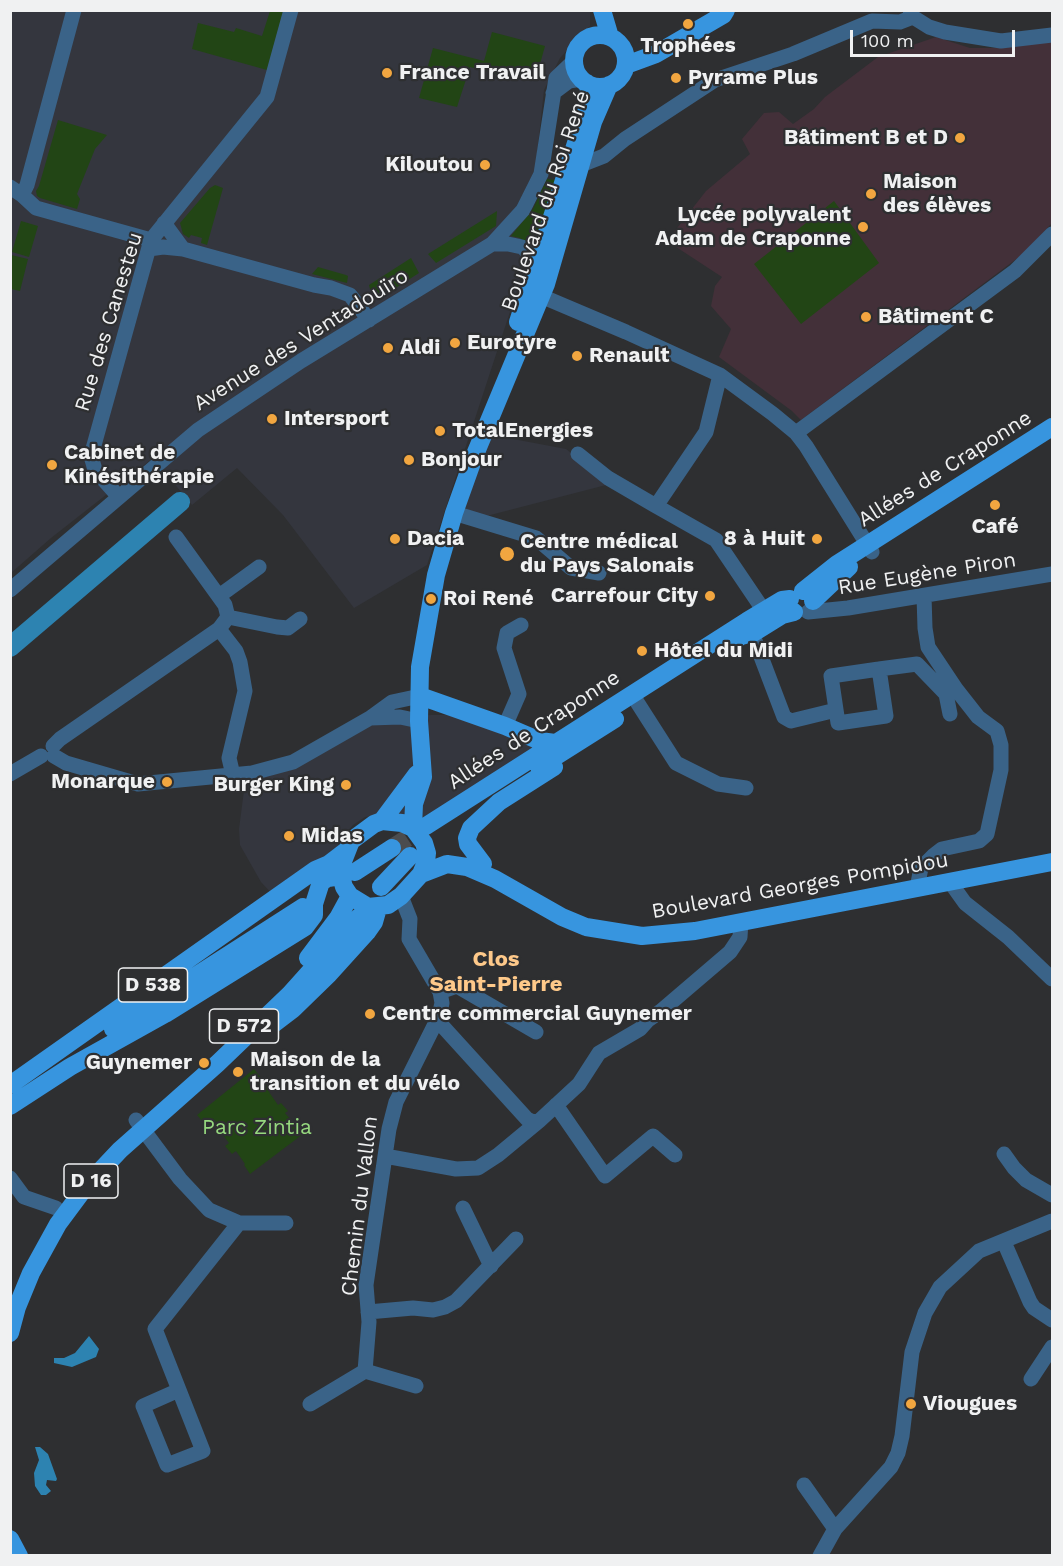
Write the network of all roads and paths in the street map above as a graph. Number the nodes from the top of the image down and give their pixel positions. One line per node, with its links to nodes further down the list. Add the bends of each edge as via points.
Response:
1 (74, 10): 16 (street, via 27,185)
2 (291, 10): 17 (street, Rue des Canesteu, via 267,97)
3 (592, 10): 9 (main road)
4 (602, 10): 9 (main road)
5 (710, 10): 10 (main road)
6 (726, 10): 10 (main road, via 656,54)
7 (912, 14): 8 (street, via 929,27 945,32 1001,41); 15 (street, via 900,22 872,21 794,54 715,80 604,156)
8 (1053, 35)
9 (600, 37): 10 (main road, via 620,44); 11 (main road, via 579,47)
10 (625, 58): 13 (main road, via 620,77)
11 (575, 60): 12 (main road, via 575,67); 14 (street, via 556,78)
12 (585, 81): 13 (main road, via 594,86); 14 (street, via 569,81); 22 (main road, Boulevard du Roi René, via 590,93 588,105)
13 (609, 85): 15 (main road, Boulevard du Roi René)
14 (553, 93): 19 (street, Avenue des Ventadouïro, via 542,174 523,210)
15 (581, 165): 23 (main road, Boulevard du Roi René)
16 (16, 191): 20 (street, via 36,208)
17 (164, 223): 20 (street, Rue des Canesteu); 21 (street)
18 (1051, 240): 27 (street)
19 (492, 244): 22 (street, via 522,247); 24 (street, Avenue des Ventadouïro)
20 (150, 245): 21 (street); 30 (street, Rue des Canesteu, via 91,456 95,470)
21 (183, 249): 24 (street, via 350,295)
22 (538, 263): 26 (main road, Boulevard du Roi René, via 499,373)
23 (541, 296): 25 (street); 26 (main road, Boulevard du Roi René)
24 (369, 320): 30 (street, Avenue des Ventadouïro, via 198,430)
25 (720, 375): 27 (street); 31 (street, via 706,432)
26 (485, 431): 32 (main road, Boulevard du Roi René)
27 (796, 433): 34 (street)
28 (1051, 436): 34 (main road, Allées de Craponne)
29 (578, 454): 31 (street, via 608,478)
30 (119, 497): 38 (street, Avenue des Ventadouïro)
31 (656, 506): 42 (street, via 716,540)
32 (454, 513): 36 (street, via 536,538 571,568); 50 (main road, Boulevard du Roi René, via 433,587 420,668)
33 (176, 537): 39 (street)
34 (870, 548): 41 (main road, Allées de Craponne, via 823,574)
35 (259, 567): 39 (street)
36 (599, 573)
37 (1053, 574): 40 (street, Rue Eugène Piron)
38 (10, 590)
39 (219, 596): 44 (street, via 225,605)
40 (924, 596): 41 (street, Rue Eugène Piron, via 830,611); 47 (street, via 928,647)
41 (802, 603): 42 (main road, Allées de Craponne, via 782,600); 46 (main road, Allées de Craponne)
42 (764, 611): 46 (main road, Allées de Craponne)
43 (300, 619): 44 (street, via 288,628)
44 (223, 623): 59 (street, via 60,739); 63 (street, via 240,662 245,691 229,758)
45 (521, 625): 56 (street, via 507,633 504,648 519,694)
46 (750, 627): 51 (main road, Allées de Craponne, via 707,662); 52 (street, via 784,717 791,721); 58 (main road, Allées de Craponne)
47 (937, 661): 48 (street); 77 (street, via 978,717 997,731 1001,770 987,834 979,841 942,849 921,868)
48 (917, 664): 49 (street); 53 (street, via 946,694)
49 (879, 669): 52 (street, via 831,676); 52 (street, via 886,716 838,723)
50 (420, 696): 54 (street, via 392,702); 55 (main road, Boulevard du Roi René); 56 (main road)
51 (637, 702): 57 (main road, Allées de Craponne); 64 (street, via 676,764 718,784)
52 (836, 710)
53 (950, 714)
54 (370, 718): 55 (street); 63 (street, via 293,762)
55 (419, 721): 61 (main road, Boulevard du Roi René)
56 (505, 726): 58 (main road)
57 (584, 740): 60 (main road); 66 (main road, Allées de Craponne); 71 (main road, Boulevard Georges Pompidou, via 565,759 499,802 471,828 468,844)
58 (555, 743): 60 (main road, Allées de Craponne)
59 (49, 753): 62 (street); 63 (street, via 66,763 138,784)
60 (521, 766): 66 (main road, Allées de Craponne)
61 (421, 767): 65 (main road); 66 (main road, Boulevard du Roi René, via 423,777 414,804)
62 (10, 774)
63 (233, 775)
64 (746, 788)
65 (382, 821): 66 (main road, via 402,823); 68 (main road, via 351,841)
66 (423, 833): 71 (main road); 73 (main road, via 427,853)
67 (392, 848): 72 (main road)
68 (346, 851): 72 (main road); 91 (main road, D 538)
69 (410, 856): 76 (main road)
70 (1053, 862): 75 (main road, Boulevard Georges Pompidou)
71 (483, 864): 74 (main road, Boulevard Georges Pompidou)
72 (348, 874): 78 (main road, via 344,887); 90 (main road, D 538, via 321,882 314,915 305,927 165,1014)
73 (421, 874): 74 (main road, Boulevard Georges Pompidou, via 447,864 467,867); 79 (main road)
74 (495, 879): 83 (main road, Boulevard Georges Pompidou, via 562,917 610,932 669,935)
75 (950, 882): 77 (main road, Boulevard Georges Pompidou); 84 (street, via 965,903)
76 (381, 887)
77 (917, 888): 83 (main road, Boulevard Georges Pompidou)
78 (350, 896): 81 (main road, via 368,907); 96 (main road, D 572, via 293,977)
79 (401, 896): 81 (main road); 85 (street, via 410,919 409,939)
80 (303, 907): 86 (main road)
81 (378, 908): 89 (main road, via 367,932 322,981 293,1008)
82 (359, 917): 89 (main road, via 290,994)
83 (741, 922): 93 (street, via 740,937 730,952 640,1029 599,1053 579,1084)
84 (1053, 979)
85 (440, 992): 87 (street, Chemin du Vallon, via 442,1003); 88 (street, via 457,986)
86 (141, 1013): 90 (main road); 92 (main road)
87 (437, 1020): 95 (street, via 527,1119); 99 (street, Chemin du Vallon, via 396,1102)
88 (536, 1032)
89 (217, 1064): 96 (main road, D 16)
90 (70, 1067): 94 (main road, D 538)
91 (10, 1085)
92 (10, 1090)
93 (556, 1105): 95 (street); 98 (street, via 605,1176 653,1136)
94 (10, 1106)
95 (539, 1121): 99 (street, via 478,1168 456,1169)
96 (139, 1125): 102 (main road, D 16); 105 (street, via 209,1210); 113 (main road, D 16, via 58,1224 31,1273)
97 (1004, 1154): 101 (street, via 1026,1180)
98 (675, 1155)
99 (385, 1156): 111 (street, Chemin du Vallon, via 366,1285)
100 (10, 1178): 102 (street, via 24,1197)
101 (1053, 1195)
102 (56, 1208): 110 (main road, D 16)
103 (463, 1208): 109 (street)
104 (1053, 1221): 108 (street)
105 (239, 1223): 106 (street); 118 (street, via 155,1329)
106 (286, 1223)
107 (516, 1239): 109 (street)
108 (1004, 1242): 112 (street, via 1030,1302); 121 (street, via 979,1251 935,1295 918,1329 912,1352 898,1453 891,1467)
109 (491, 1266): 111 (street, via 456,1301 445,1306 433,1310)
110 (10, 1299)
111 (368, 1312): 115 (street, Chemin du Vallon)
112 (1053, 1320)
113 (10, 1333)
114 (1053, 1347): 116 (street)
115 (364, 1371): 117 (street); 119 (street)
116 (1031, 1379)
117 (416, 1386)
118 (179, 1390): 118 (street, via 143,1406 167,1465 203,1451)
119 (310, 1404)
120 (804, 1485): 121 (street)
121 (835, 1529): 122 (street)
122 (820, 1556)

